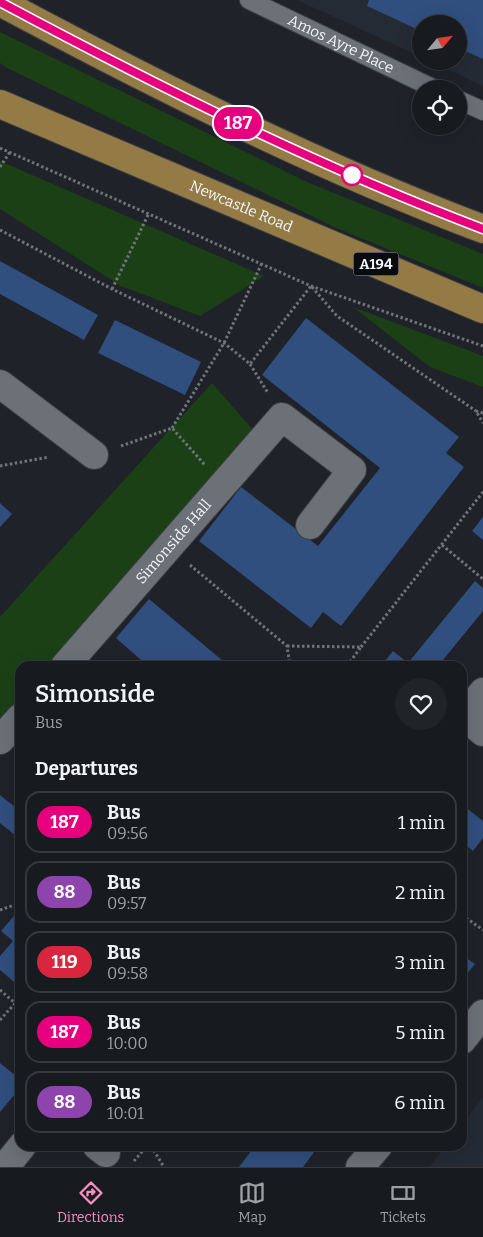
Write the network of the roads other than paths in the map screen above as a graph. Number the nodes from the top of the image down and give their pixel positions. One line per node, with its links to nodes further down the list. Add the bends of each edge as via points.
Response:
1 (248, 0): 3 (lane, Amos Ayre Place)
2 (0, 2): 7 (main road, via 272,140)
3 (416, 80)
4 (0, 104): 8 (main road, Newcastle Road / A194)
5 (467, 104): 6 (lane)
6 (483, 112)
7 (483, 229)
8 (483, 309)
9 (0, 384): 10 (street)
10 (94, 455)
11 (310, 525): 12 (street, Simonside Hall, via 352,470 282,417)
12 (69, 661)
13 (483, 692): 14 (street)
14 (467, 712)
15 (467, 719): 16 (street)
16 (483, 732)
17 (483, 1014): 18 (street)
18 (467, 1034)
19 (18, 1151): 20 (street)
20 (5, 1167)

